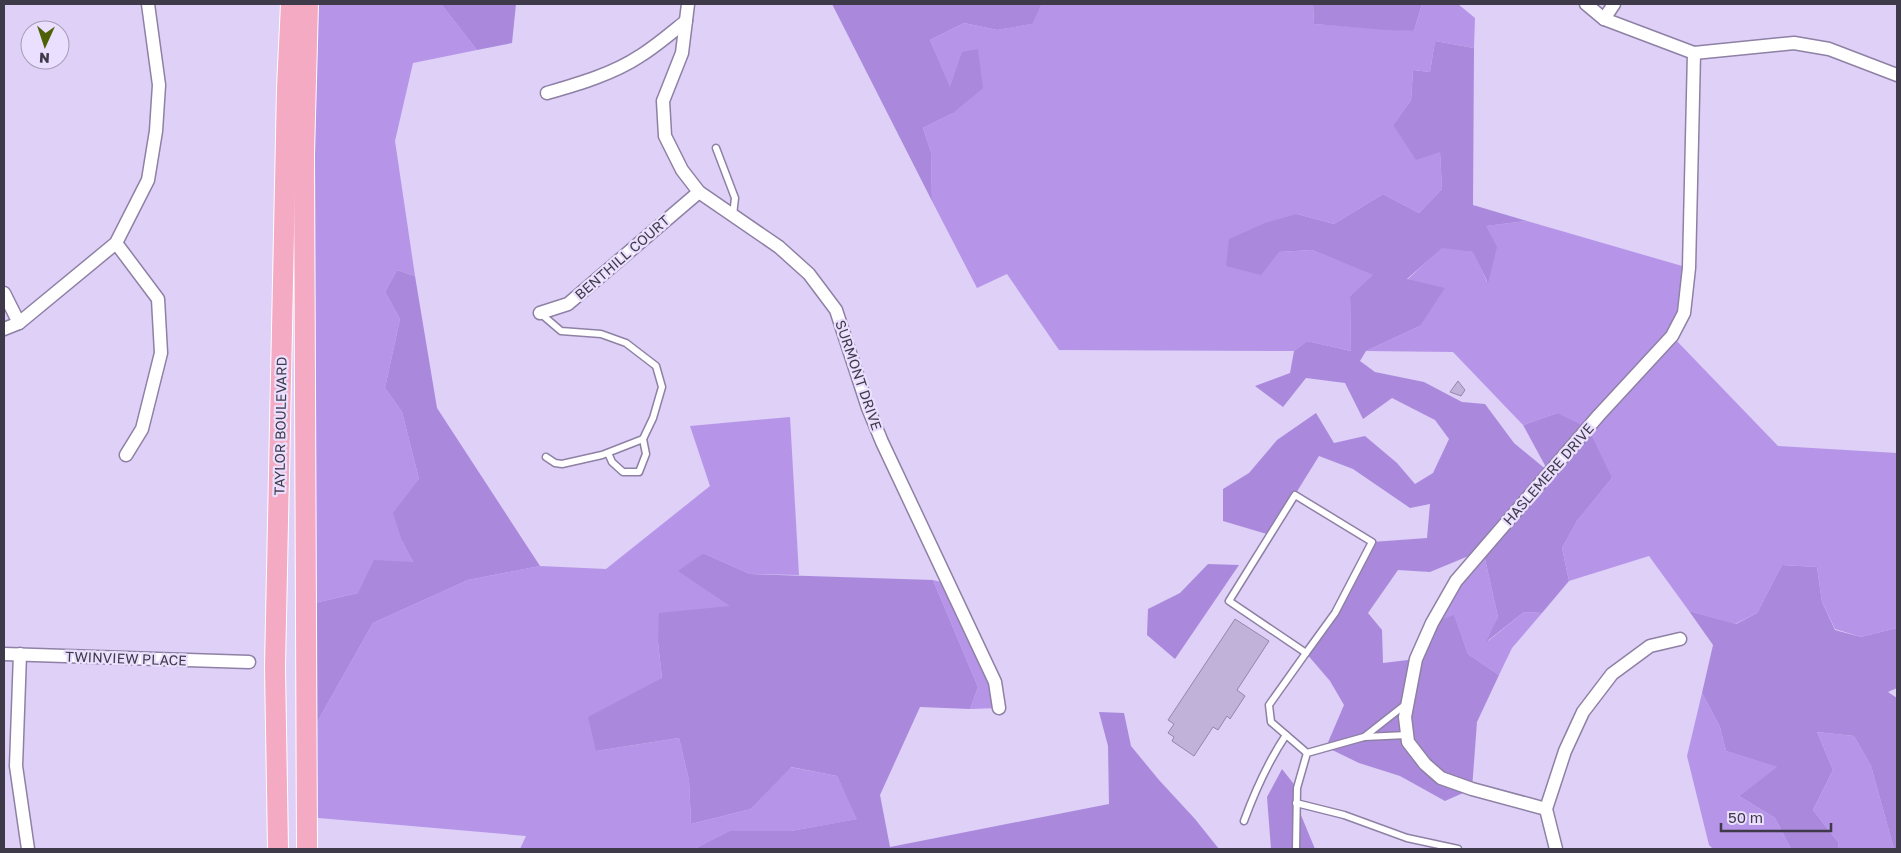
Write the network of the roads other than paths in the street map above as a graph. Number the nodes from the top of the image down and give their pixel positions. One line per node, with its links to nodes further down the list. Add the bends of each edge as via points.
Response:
1 (148, 4): 15 (street, via 159,85 156,131 148,180)
2 (291, 4): 39 (main road, TAYLOR BOULEVARD, via 275,667)
3 (308, 4): 40 (main road, TAYLOR BOULEVARD, via 304,155)
4 (688, 4): 8 (street, SURMONT DRIVE)
5 (1586, 4): 7 (street)
6 (1614, 4): 7 (street)
7 (1604, 19): 9 (street)
8 (686, 21): 11 (street, via 640,57 574,85); 13 (street, SURMONT DRIVE, via 682,53 663,101 664,127 665,136 682,170)
9 (1694, 53): 10 (street, via 1794,43 1829,49); 29 (street, HASLEMERE DRIVE, via 1689,268 1684,313 1672,336 1599,415 1456,581 1416,658)
10 (1897, 76)
11 (547, 92)
12 (716, 148): 14 (lane, via 735,198)
13 (699, 192): 14 (street, SURMONT DRIVE); 17 (street, BENTHILL COURT, via 568,304)
14 (733, 216): 30 (street, SURMONT DRIVE, via 779,247 809,274 836,310 868,408 995,682)
15 (116, 243): 18 (street); 22 (street, via 158,299 161,353 142,429)
16 (4, 293): 18 (street)
17 (540, 313): 20 (lane, via 561,330 601,334 626,343 656,366 662,387)
18 (19, 323): 19 (street)
19 (4, 330)
20 (643, 439): 21 (lane); 21 (lane, via 646,454 639,472 623,472)
21 (608, 453): 23 (lane, via 562,464)
22 (126, 455)
23 (546, 457)
24 (1680, 639): 36 (street, via 1650,646 1612,674 1583,712 1565,751)
25 (1306, 652): 25 (lane, via 1335,613 1372,542 1295,495 1229,601); 31 (lane, via 1269,705 1271,722)
26 (4, 654): 27 (street, TWINVIEW PLACE)
27 (20, 654): 28 (street, TWINVIEW PLACE); 38 (street, via 16,766)
28 (249, 662)
29 (1407, 702): 32 (street, HASLEMERE DRIVE, via 1404,717); 33 (lane)
30 (999, 708)
31 (1286, 735): 34 (lane); 37 (lane, via 1274,753)
32 (1407, 735): 33 (lane); 36 (street, HASLEMERE DRIVE, via 1408,742 1425,764 1441,778)
33 (1364, 737): 34 (lane)
34 (1307, 753): 35 (lane, via 1296,788)
35 (1296, 803): 41 (lane); 42 (lane, via 1407,838)
36 (1546, 809): 43 (street)
37 (1244, 821)
38 (28, 849)
39 (278, 849)
40 (308, 849)
41 (1296, 849)
42 (1458, 849)
43 (1556, 849)

